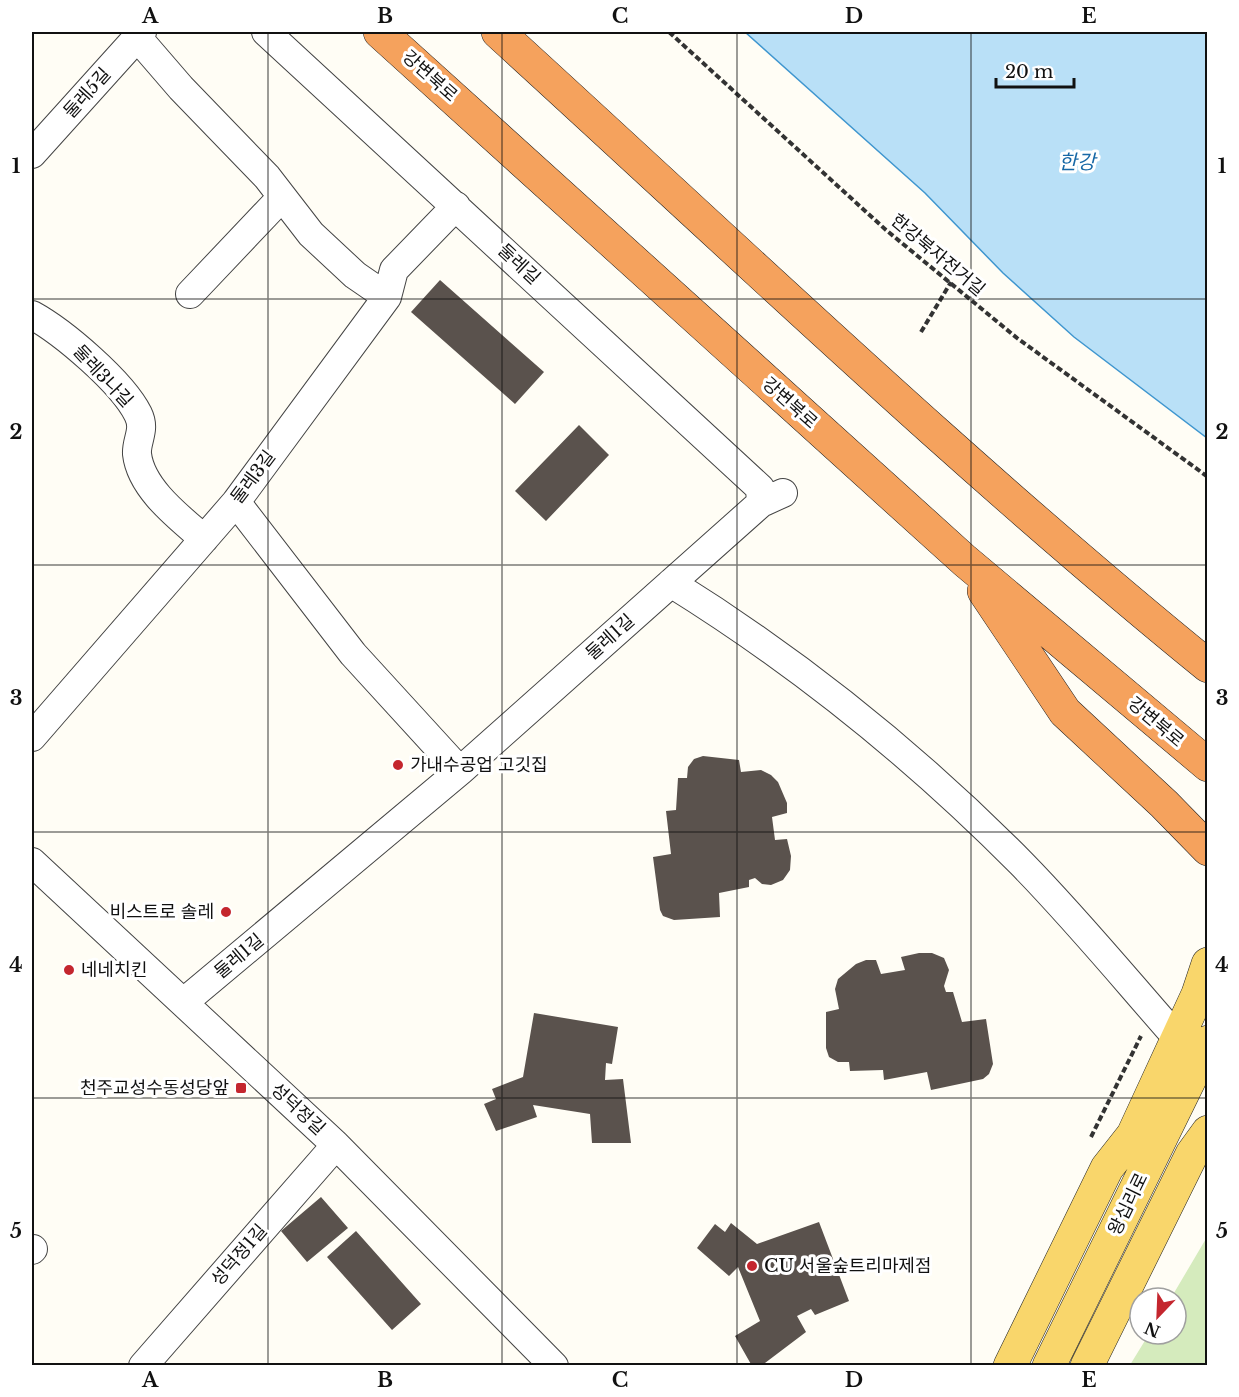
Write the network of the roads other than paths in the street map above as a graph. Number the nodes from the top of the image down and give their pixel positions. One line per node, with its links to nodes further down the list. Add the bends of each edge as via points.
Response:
1 (266, 32): 7 (street, 둘레길)
2 (380, 32): 14 (highway, 강변북로)
3 (498, 32): 16 (highway, via 912,410)
4 (140, 34): 5 (street, 둘레5길); 6 (street, via 182,88)
5 (32, 154)
6 (282, 197): 8 (street); 9 (street, via 311,234 345,267)
7 (456, 206): 9 (street, 둘레3길, via 394,270); 11 (street, 둘레길)
8 (190, 294)
9 (387, 297): 12 (street, 둘레3길)
10 (32, 315): 13 (street, 둘레3나길, via 55,327 118,387 138,415 142,435 137,452 140,468 174,513)
11 (772, 498): 15 (street, 둘레1길)
12 (236, 502): 13 (street, 둘레3길); 21 (street, via 353,654)
13 (204, 539): 19 (street, 둘레3길)
14 (964, 560): 20 (highway, 강변북로); 22 (highway, via 1065,712)
15 (671, 584): 21 (street, 둘레1길); 26 (street, via 824,689 952,798)
16 (1116, 590): 17 (highway); 18 (highway)
17 (1208, 646)
18 (1208, 666)
19 (32, 737)
20 (1208, 765)
21 (460, 771): 25 (street, 둘레1길)
22 (1208, 849)
23 (32, 862): 25 (street, 성덕정길)
24 (1208, 964): 26 (main road)
25 (184, 1002): 29 (street, 성덕정길)
26 (1193, 1040): 32 (main road, via 1107,1168); 33 (main road, 왕십리로)
27 (1208, 1073): 34 (main road, 왕십리로)
28 (1208, 1132): 35 (main road, via 1192,1154)
29 (336, 1145): 30 (street, 성덕정1길); 31 (street, 성덕정길)
30 (143, 1365)
31 (554, 1365)
32 (1010, 1365)
33 (1049, 1365)
34 (1065, 1365)
35 (1087, 1365)

